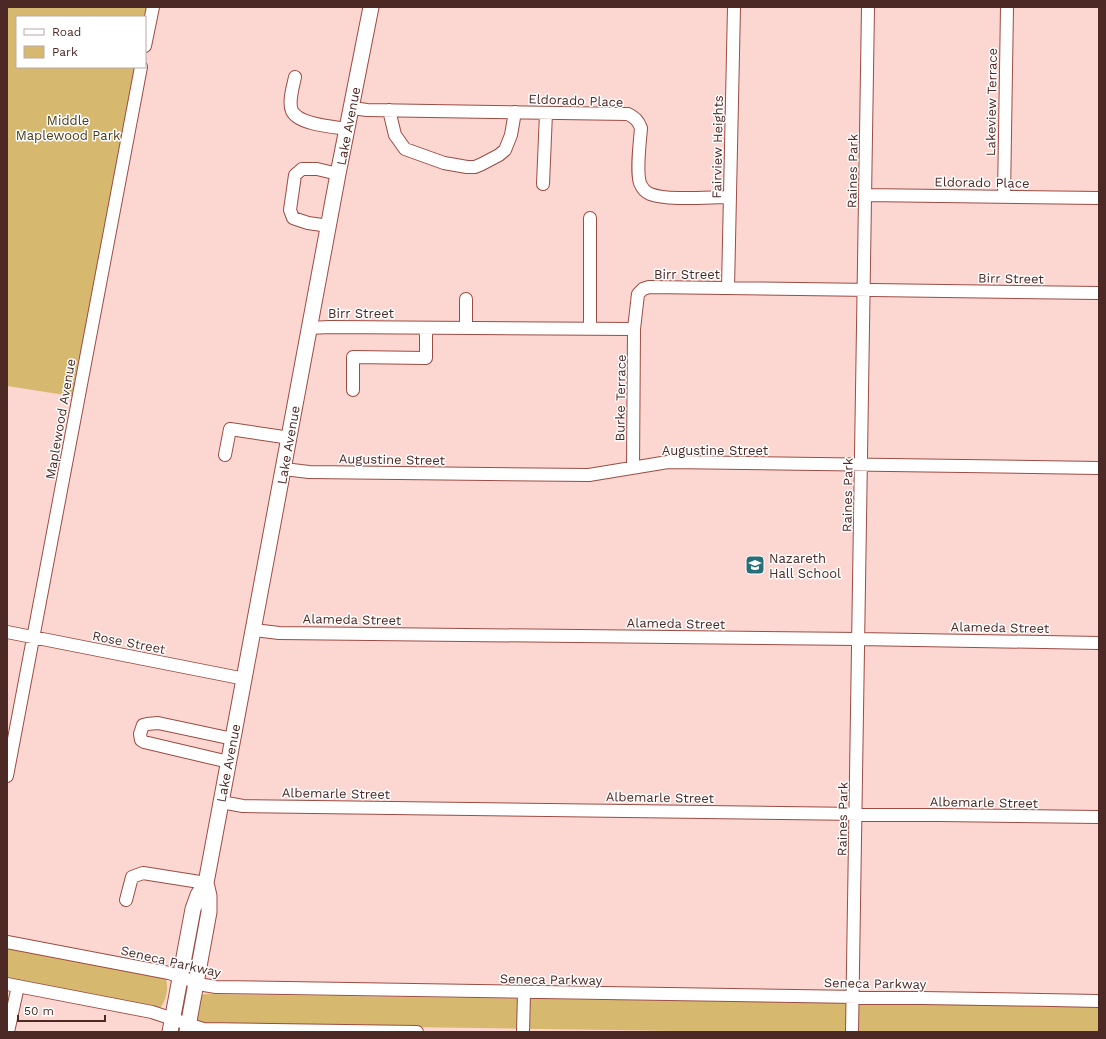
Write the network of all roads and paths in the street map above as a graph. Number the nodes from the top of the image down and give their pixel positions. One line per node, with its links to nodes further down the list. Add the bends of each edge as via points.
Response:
1 (153, 7): 6 (street)
2 (371, 7): 9 (main road, Lake Avenue)
3 (734, 7): 17 (street, Fairview Heights)
4 (868, 7): 16 (street, Raines Park)
5 (1007, 7): 18 (street, Lakeview Terrace)
6 (146, 41)
7 (141, 68): 40 (street, Maplewood Avenue)
8 (295, 77): 13 (street, via 291,100 292,110 297,117 307,122)
9 (352, 108): 10 (street, Eldorado Place); 13 (main road, Lake Avenue)
10 (389, 110): 11 (street, Eldorado Place); 11 (street, via 395,135 405,150 444,164 467,167 482,164 505,150)
11 (515, 112): 12 (street, Eldorado Place)
12 (546, 113): 15 (street); 17 (street, Eldorado Place, via 628,114 639,122 641,128 638,173 639,182 648,194 668,198)
13 (348, 129): 14 (main road, Lake Avenue)
14 (338, 174): 21 (main road, Lake Avenue); 21 (street, via 317,169 302,169 295,175 290,210 293,218)
15 (543, 184)
16 (865, 195): 18 (street, Eldorado Place); 23 (street, Raines Park)
17 (730, 197): 22 (street, Fairview Heights)
18 (1004, 197): 19 (street, Eldorado Place)
19 (1099, 198)
20 (590, 218): 29 (street)
21 (329, 226): 26 (main road, Lake Avenue)
22 (728, 288): 23 (street, Birr Street); 30 (street, Birr Street, via 643,289 638,294)
23 (864, 290): 24 (street, Birr Street); 34 (street, Raines Park)
24 (1099, 293)
25 (466, 299): 28 (street)
26 (309, 328): 27 (street, Birr Street); 32 (main road, Lake Avenue)
27 (426, 328): 28 (street, Birr Street); 31 (street, via 426,358 353,357)
28 (466, 328): 29 (street, Birr Street)
29 (590, 329): 30 (street, Birr Street)
30 (634, 329): 35 (street, Burke Terrace)
31 (353, 390)
32 (290, 438): 33 (street, via 230,429); 37 (main road, Lake Avenue)
33 (225, 455)
34 (861, 465): 35 (street, Augustine Street, via 668,462); 36 (street, Augustine Street); 41 (street, Raines Park)
35 (633, 468): 37 (street, Augustine Street, via 589,475 309,472)
36 (1099, 468)
37 (284, 469): 38 (main road, Lake Avenue)
38 (254, 630): 41 (street, Alameda Street, via 280,633); 43 (main road, Lake Avenue)
39 (7, 632): 40 (street, Rose Street)
40 (34, 637): 43 (street, Rose Street); 46 (street, Maplewood Avenue)
41 (858, 639): 42 (street, Alameda Street); 48 (street, Raines Park)
42 (1099, 643)
43 (245, 679): 44 (main road, Lake Avenue)
44 (233, 739): 45 (main road, Lake Avenue); 45 (street, via 158,723 143,725 140,734 144,742)
45 (229, 762): 47 (main road, Lake Avenue)
46 (7, 776)
47 (221, 802): 48 (street, Albemarle Street, via 243,806); 50 (main road, Lake Avenue)
48 (856, 814): 49 (street, Albemarle Street); 57 (street, Raines Park)
49 (1099, 817)
50 (206, 883): 51 (street, via 143,873 132,877); 53 (main road, Lake Avenue, via 193,909); 54 (main road, Lake Avenue, via 209,912)
51 (126, 900)
52 (7, 942): 53 (street, Seneca Parkway)
53 (180, 976): 54 (street, Seneca Parkway); 59 (main road, Lake Avenue)
54 (196, 982): 56 (street, Seneca Parkway, via 216,988); 60 (main road, Lake Avenue)
55 (12, 985): 59 (street, via 152,1012); 61 (street)
56 (524, 993): 57 (street, Seneca Parkway); 63 (street)
57 (853, 996): 58 (street, Seneca Parkway); 64 (street, Raines Park)
58 (1099, 1001)
59 (171, 1025): 60 (street)
60 (187, 1028): 62 (street)
61 (8, 1032)
62 (417, 1032)
63 (523, 1032)
64 (852, 1032)

